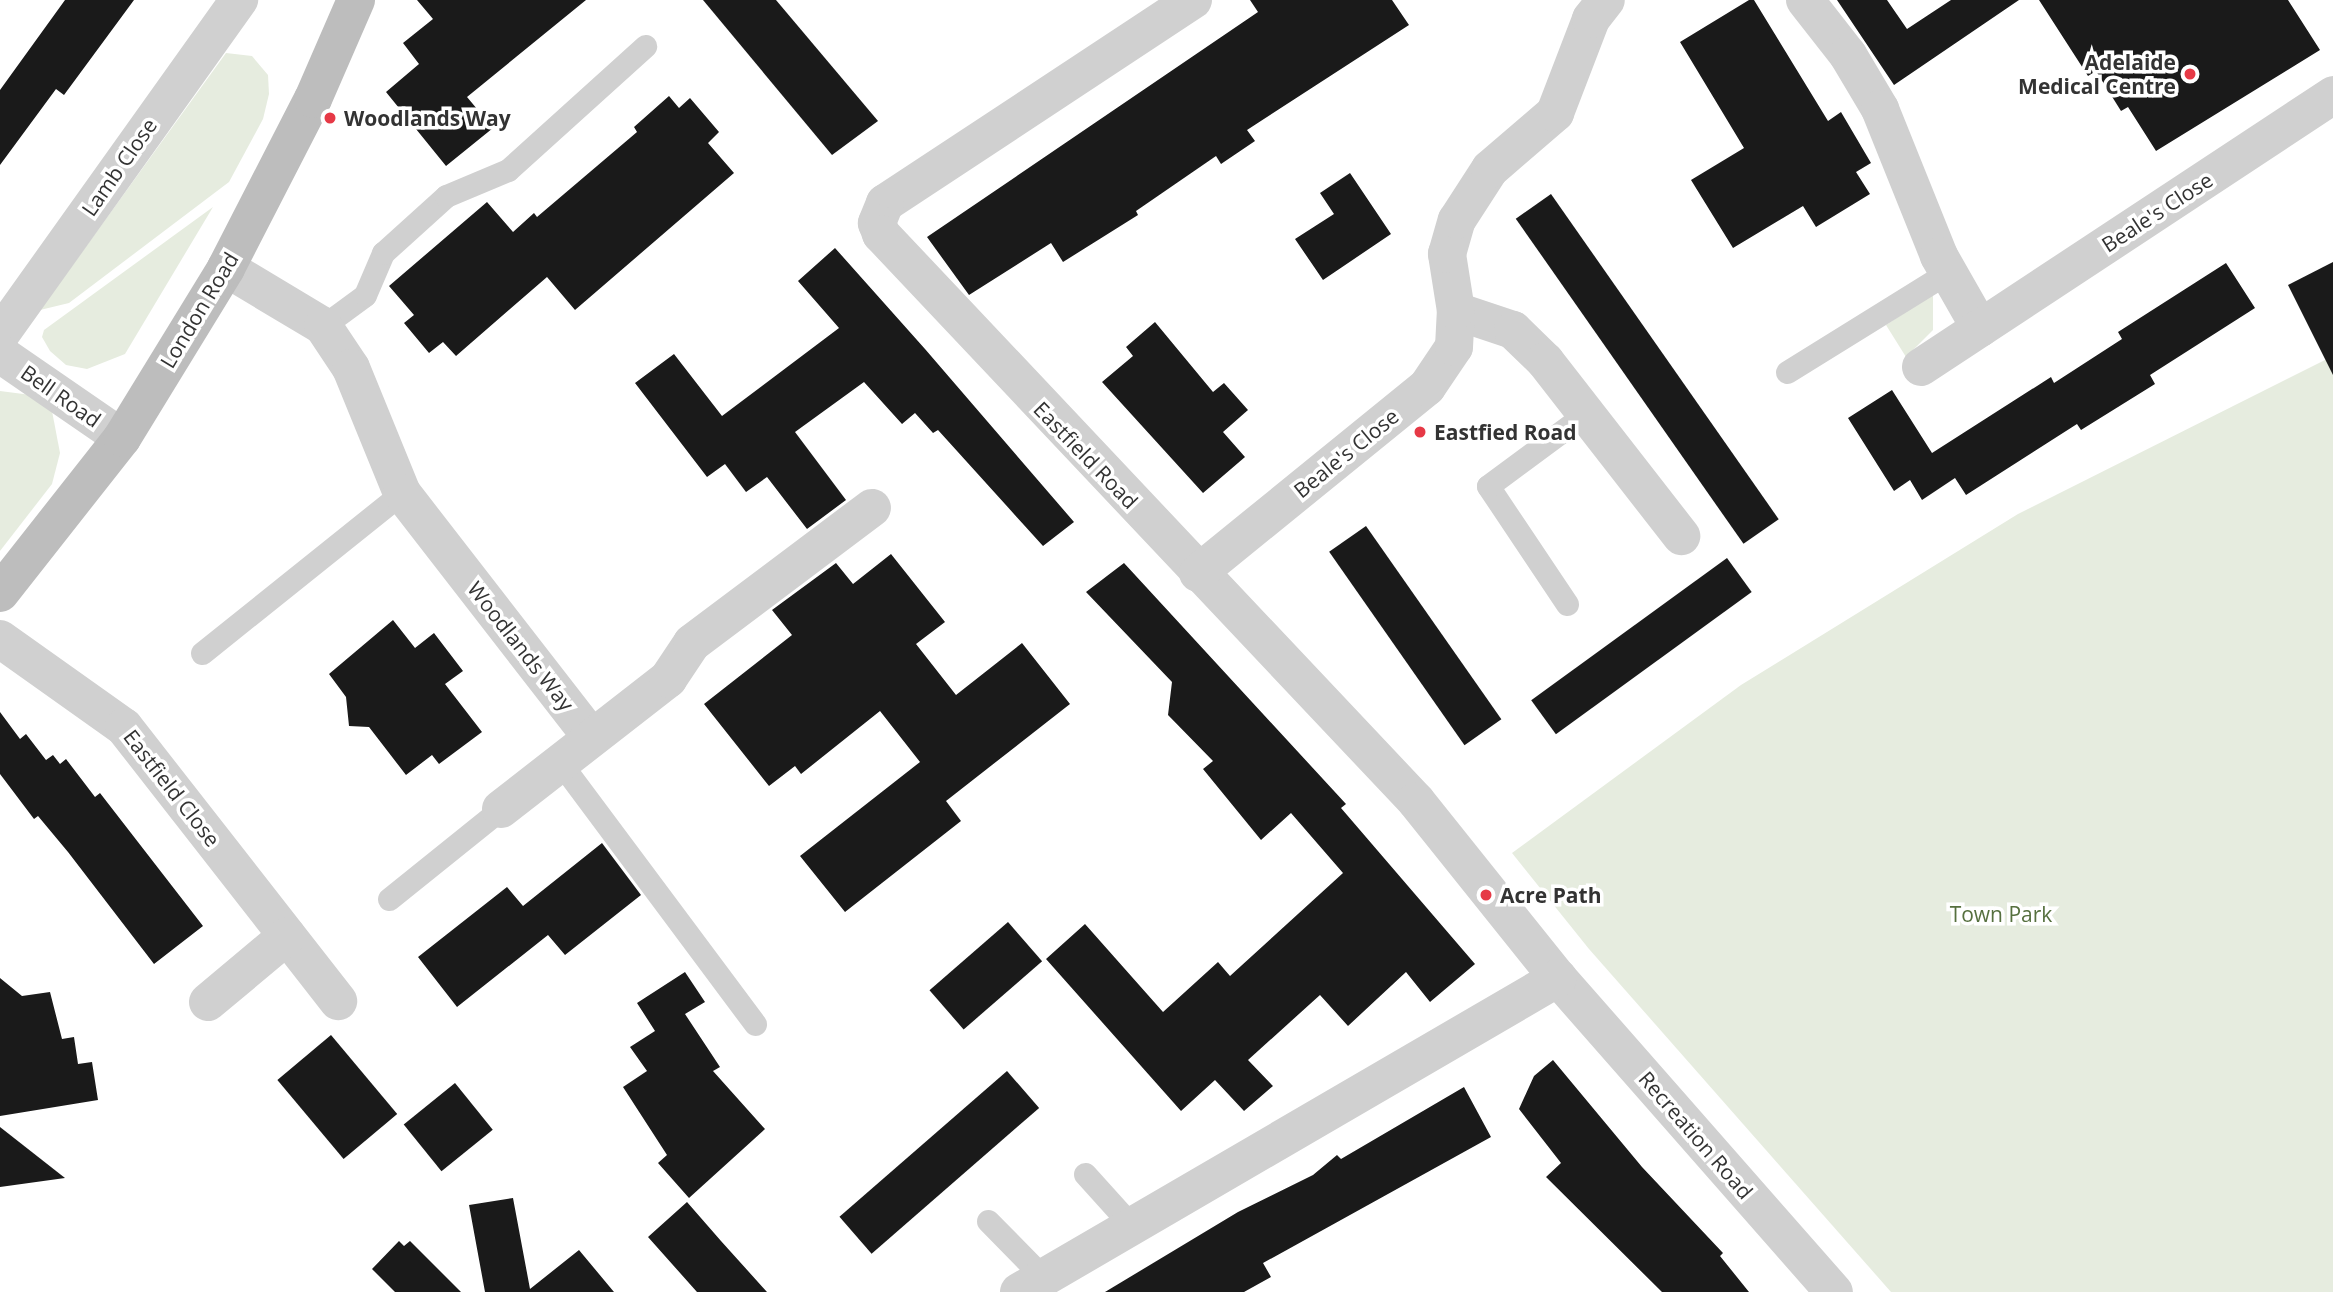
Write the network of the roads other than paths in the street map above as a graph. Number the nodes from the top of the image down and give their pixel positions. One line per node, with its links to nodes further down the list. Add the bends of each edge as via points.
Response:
1 (239, 0): 13 (street, Lamb Close)
2 (356, 0): 8 (street, London Road, via 313,99)
3 (1193, 0): 22 (street, Eastfield Road, via 885,203 877,223 888,246)
4 (1606, 0): 10 (street, Beale's Close, via 1591,19 1555,113 1490,169 1457,220 1447,254)
5 (1805, 0): 9 (street, via 1848,55 1880,109 1917,208)
6 (645, 46): 11 (lane, via 508,170 446,196 383,254 365,295)
7 (2333, 95): 12 (street, Beale's Close)
8 (226, 268): 11 (street, Woodlands Way); 18 (street, London Road)
9 (1948, 272): 12 (street); 16 (lane)
10 (1456, 311): 17 (street, via 1513,330); 22 (street, Beale's Close, via 1454,347 1427,387)
11 (323, 326): 19 (street, Woodlands Way, via 351,368)
12 (1980, 328): 15 (street, Beale's Close)
13 (0, 335)
14 (0, 355): 18 (street, Bell Road)
15 (1921, 367)
16 (1787, 372)
17 (1588, 412): 21 (street); 24 (lane, via 1488,486)
18 (122, 438): 23 (street, London Road)
19 (402, 493): 26 (lane); 27 (street, Woodlands Way)
20 (872, 508): 27 (street, via 692,643 668,679)
21 (1681, 536)
22 (1198, 573): 32 (street, Eastfield Road, via 1416,801)
23 (0, 593)
24 (1567, 604)
25 (0, 639): 31 (street, Eastfield Close, via 124,727)
26 (202, 653)
27 (591, 737): 28 (street)
28 (559, 761): 29 (street); 35 (lane)
29 (501, 809): 30 (lane)
30 (389, 899)
31 (287, 936): 33 (street, Eastfield Close); 34 (street)
32 (1558, 978): 38 (street); 40 (street, Recreation Road)
33 (338, 1001)
34 (208, 1002)
35 (755, 1024)
36 (1085, 1174): 38 (lane)
37 (988, 1221): 39 (lane)
38 (1132, 1226): 39 (street)
39 (1031, 1285)
40 (1834, 1292)

